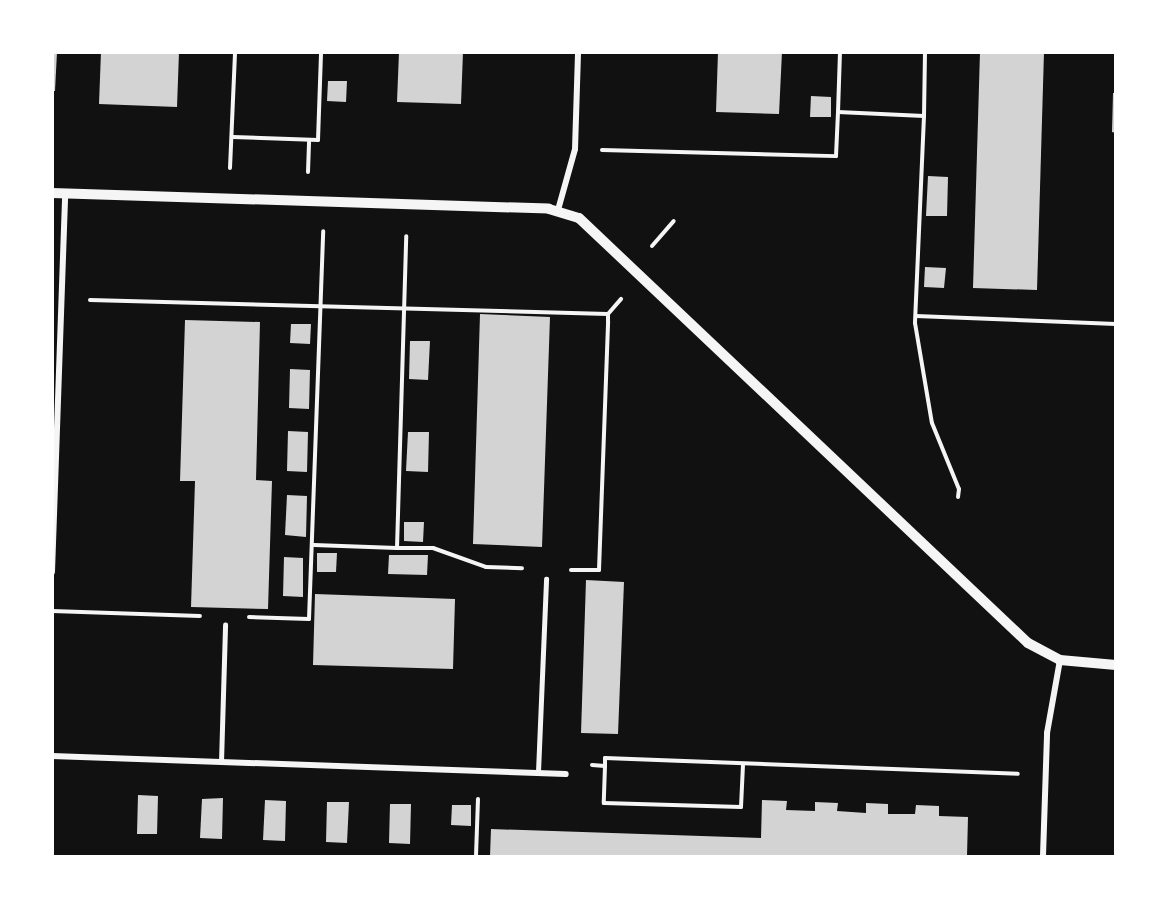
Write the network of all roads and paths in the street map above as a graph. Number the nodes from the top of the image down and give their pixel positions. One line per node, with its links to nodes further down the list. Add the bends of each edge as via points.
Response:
1 (235, 52): 8 (path)
2 (321, 52): 9 (path, via 318,140)
3 (578, 52): 15 (street, via 575,149)
4 (840, 52): 6 (path)
5 (926, 52): 7 (path)
6 (838, 112): 7 (path); 10 (path, via 836,156)
7 (924, 116): 25 (path)
8 (233, 137): 9 (path); 11 (path)
9 (309, 140): 12 (path)
10 (605, 150)
11 (231, 162)
12 (308, 179)
13 (52, 193): 14 (street)
14 (65, 194): 15 (street); 32 (street)
15 (558, 210): 38 (street, via 587,224 1028,643)
16 (674, 221): 19 (path)
17 (324, 227): 22 (path)
18 (406, 243): 23 (path)
19 (649, 248)
20 (624, 294): 24 (path)
21 (86, 300): 22 (path)
22 (320, 309): 23 (path); 28 (path)
23 (405, 310): 24 (path); 29 (path)
24 (608, 314): 31 (path, via 599,570)
25 (916, 316): 26 (path); 27 (path, via 932,423 959,489)
26 (1116, 324)
27 (958, 496)
28 (314, 545): 29 (path); 36 (path, via 309,619)
29 (397, 548): 30 (path, via 433,548 486,567)
30 (526, 568)
31 (559, 570)
32 (52, 572)
33 (546, 579): 45 (lane)
34 (52, 611): 35 (path)
35 (202, 616)
36 (244, 617)
37 (225, 625): 41 (lane)
38 (1060, 660): 39 (street); 50 (street, via 1047,733)
39 (1116, 664)
40 (52, 756): 41 (street)
41 (220, 762): 45 (street)
42 (588, 765): 44 (path)
43 (742, 765): 44 (path, via 605,758); 44 (path, via 741,807 604,803); 47 (path)
44 (605, 766)
45 (538, 772): 46 (street)
46 (566, 774)
47 (1019, 774)
48 (478, 806): 49 (path)
49 (476, 856)
50 (1043, 856)

